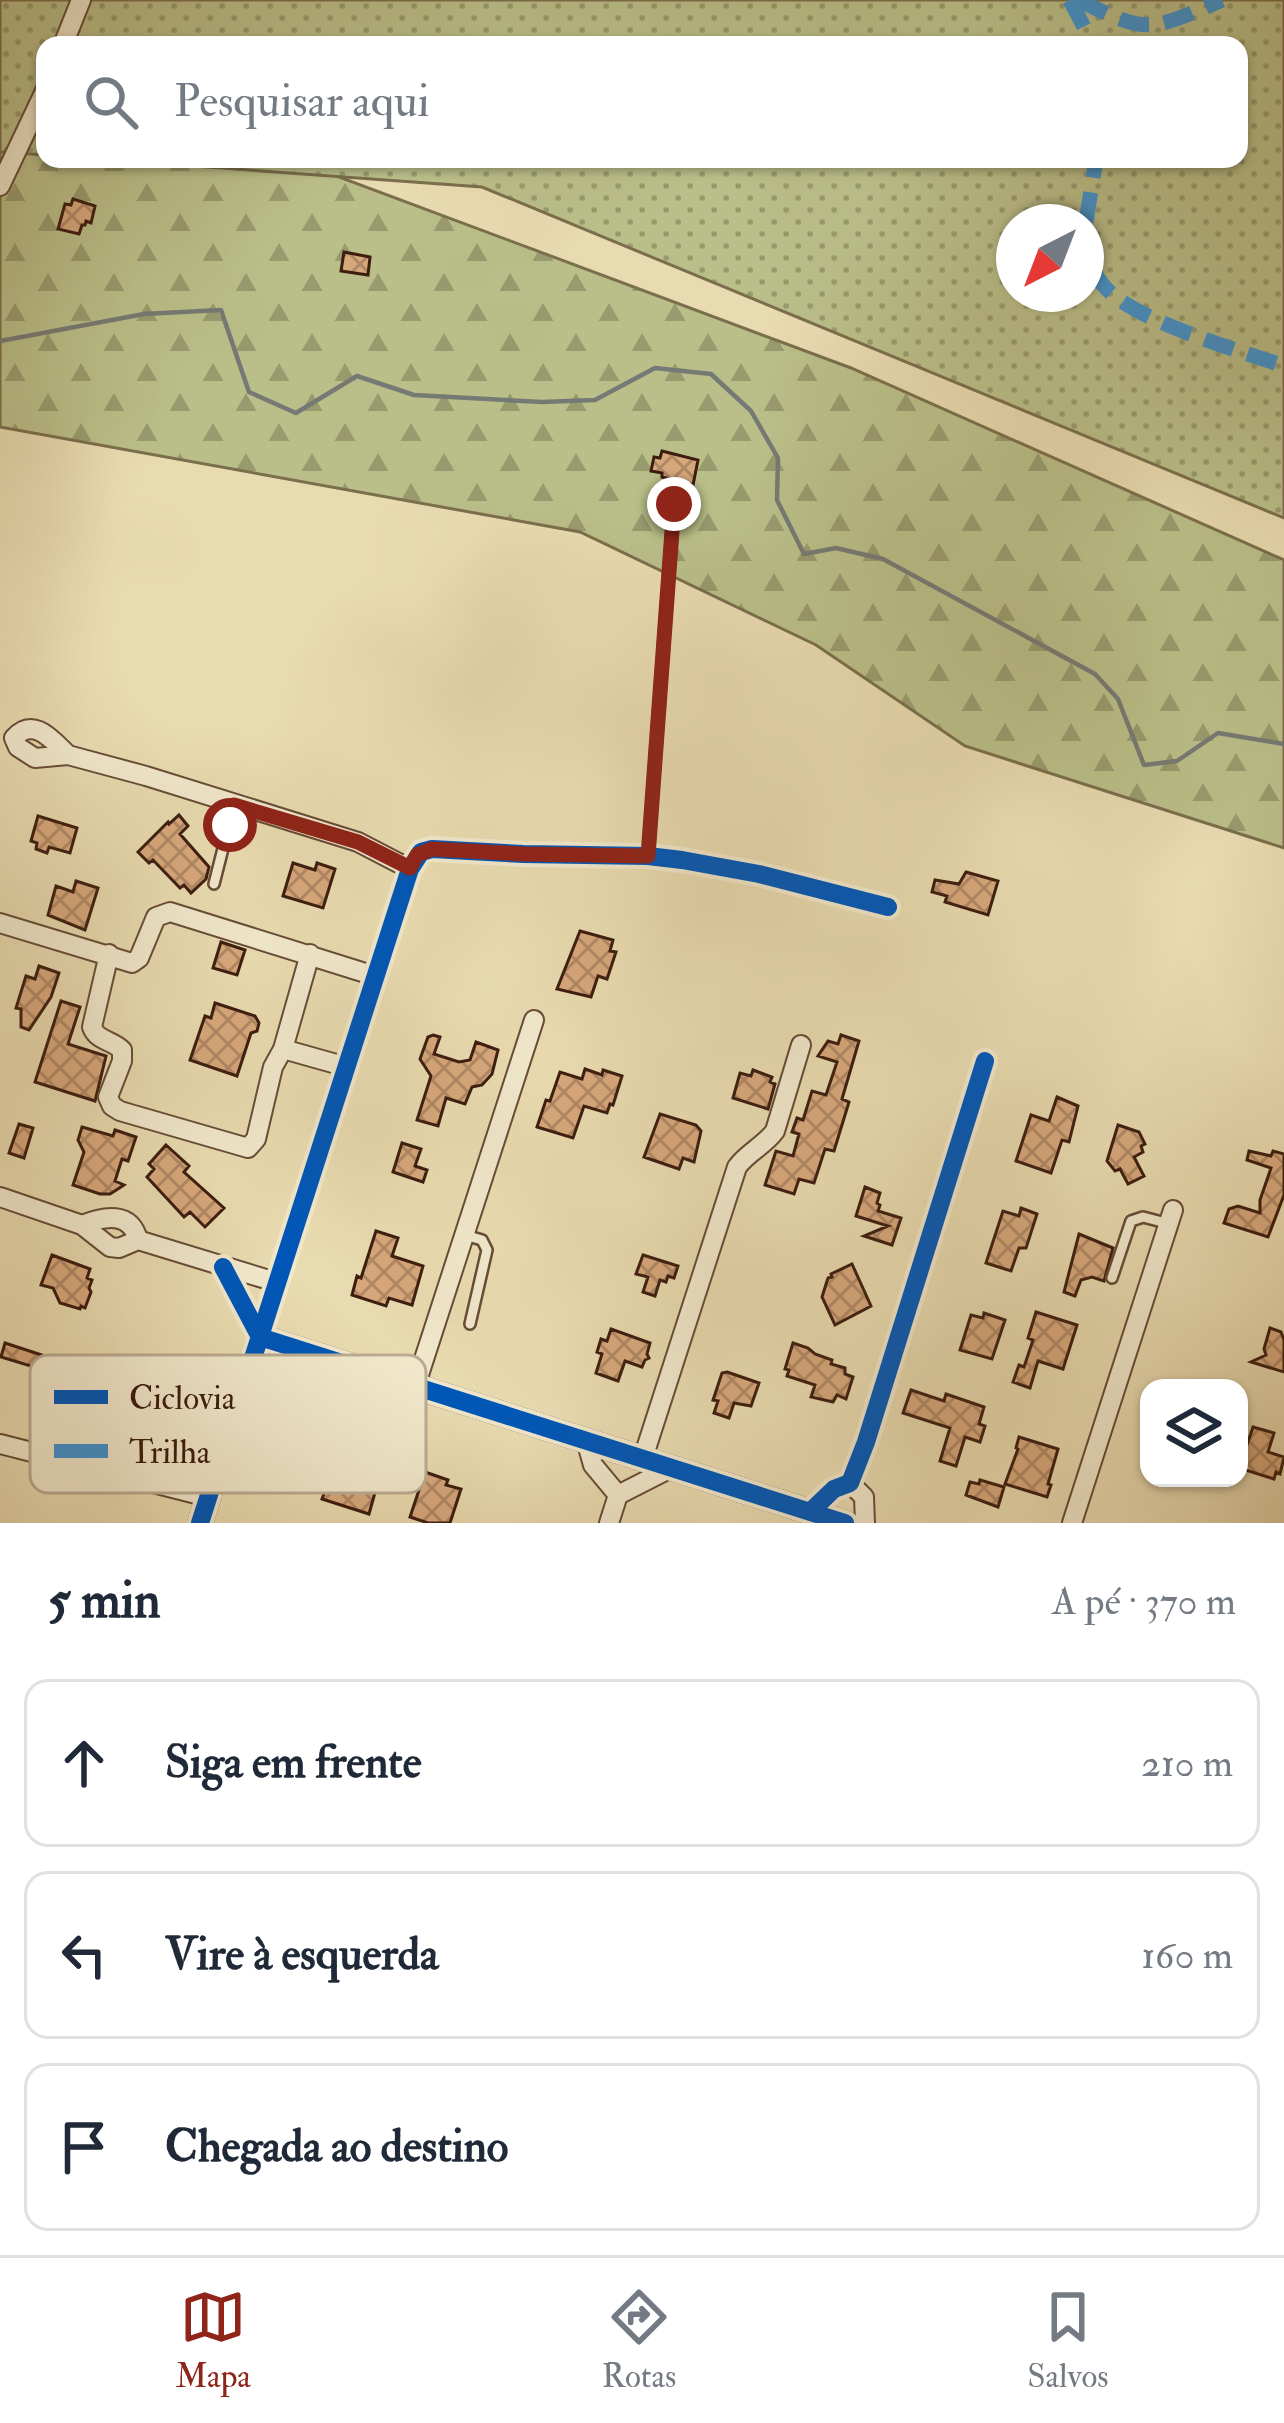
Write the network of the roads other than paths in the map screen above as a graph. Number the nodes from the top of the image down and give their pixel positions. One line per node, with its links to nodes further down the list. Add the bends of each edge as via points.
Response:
1 (81, 0): 2 (street)
2 (67, 36)
3 (36, 110): 4 (street)
4 (0, 187)
5 (674, 504): 8 (lane)
6 (68, 755): 7 (street)
7 (234, 805): 9 (street, via 358,842); 10 (lane)
8 (648, 856): 9 (street, via 432,849); 11 (street)
9 (410, 868): 15 (street)
10 (214, 884)
11 (888, 907)
12 (0, 923): 13 (street)
13 (109, 954): 14 (street, via 135,962 156,917 170,912); 18 (street, via 92,1027 122,1050 108,1097 120,1112 248,1148)
14 (310, 954): 15 (street); 18 (street)
15 (375, 976): 20 (street)
16 (534, 1020): 24 (street)
17 (801, 1045): 38 (street, via 775,1131 737,1166)
18 (283, 1049): 20 (street)
19 (985, 1061): 40 (street)
20 (346, 1067): 28 (street)
21 (0, 1197): 23 (street)
22 (1171, 1217): 27 (lane, via 1132,1221); 50 (street)
23 (82, 1225): 25 (street, via 110,1246); 25 (street, via 117,1218 136,1229)
24 (465, 1235): 29 (lane, via 487,1250); 33 (street)
25 (138, 1240): 26 (street)
26 (224, 1267): 28 (street); 30 (street)
27 (1112, 1278)
28 (279, 1283): 30 (street)
29 (470, 1324)
30 (260, 1336): 31 (street); 32 (street)
31 (254, 1355)
32 (318, 1355)
33 (426, 1356)
34 (426, 1390): 35 (street)
35 (586, 1440): 38 (street); 43 (street, via 593,1465)
36 (0, 1444): 37 (street)
37 (30, 1452)
38 (643, 1458): 39 (street)
39 (671, 1468): 43 (street); 45 (street)
40 (850, 1484): 45 (street, via 834,1490); 49 (street, via 864,1497)
41 (192, 1493): 44 (street)
42 (209, 1493): 44 (street)
43 (617, 1495): 47 (street)
44 (208, 1497): 46 (street)
45 (817, 1517): 48 (street)
46 (200, 1523)
47 (609, 1523)
48 (845, 1523)
49 (865, 1523)
50 (1072, 1523)

